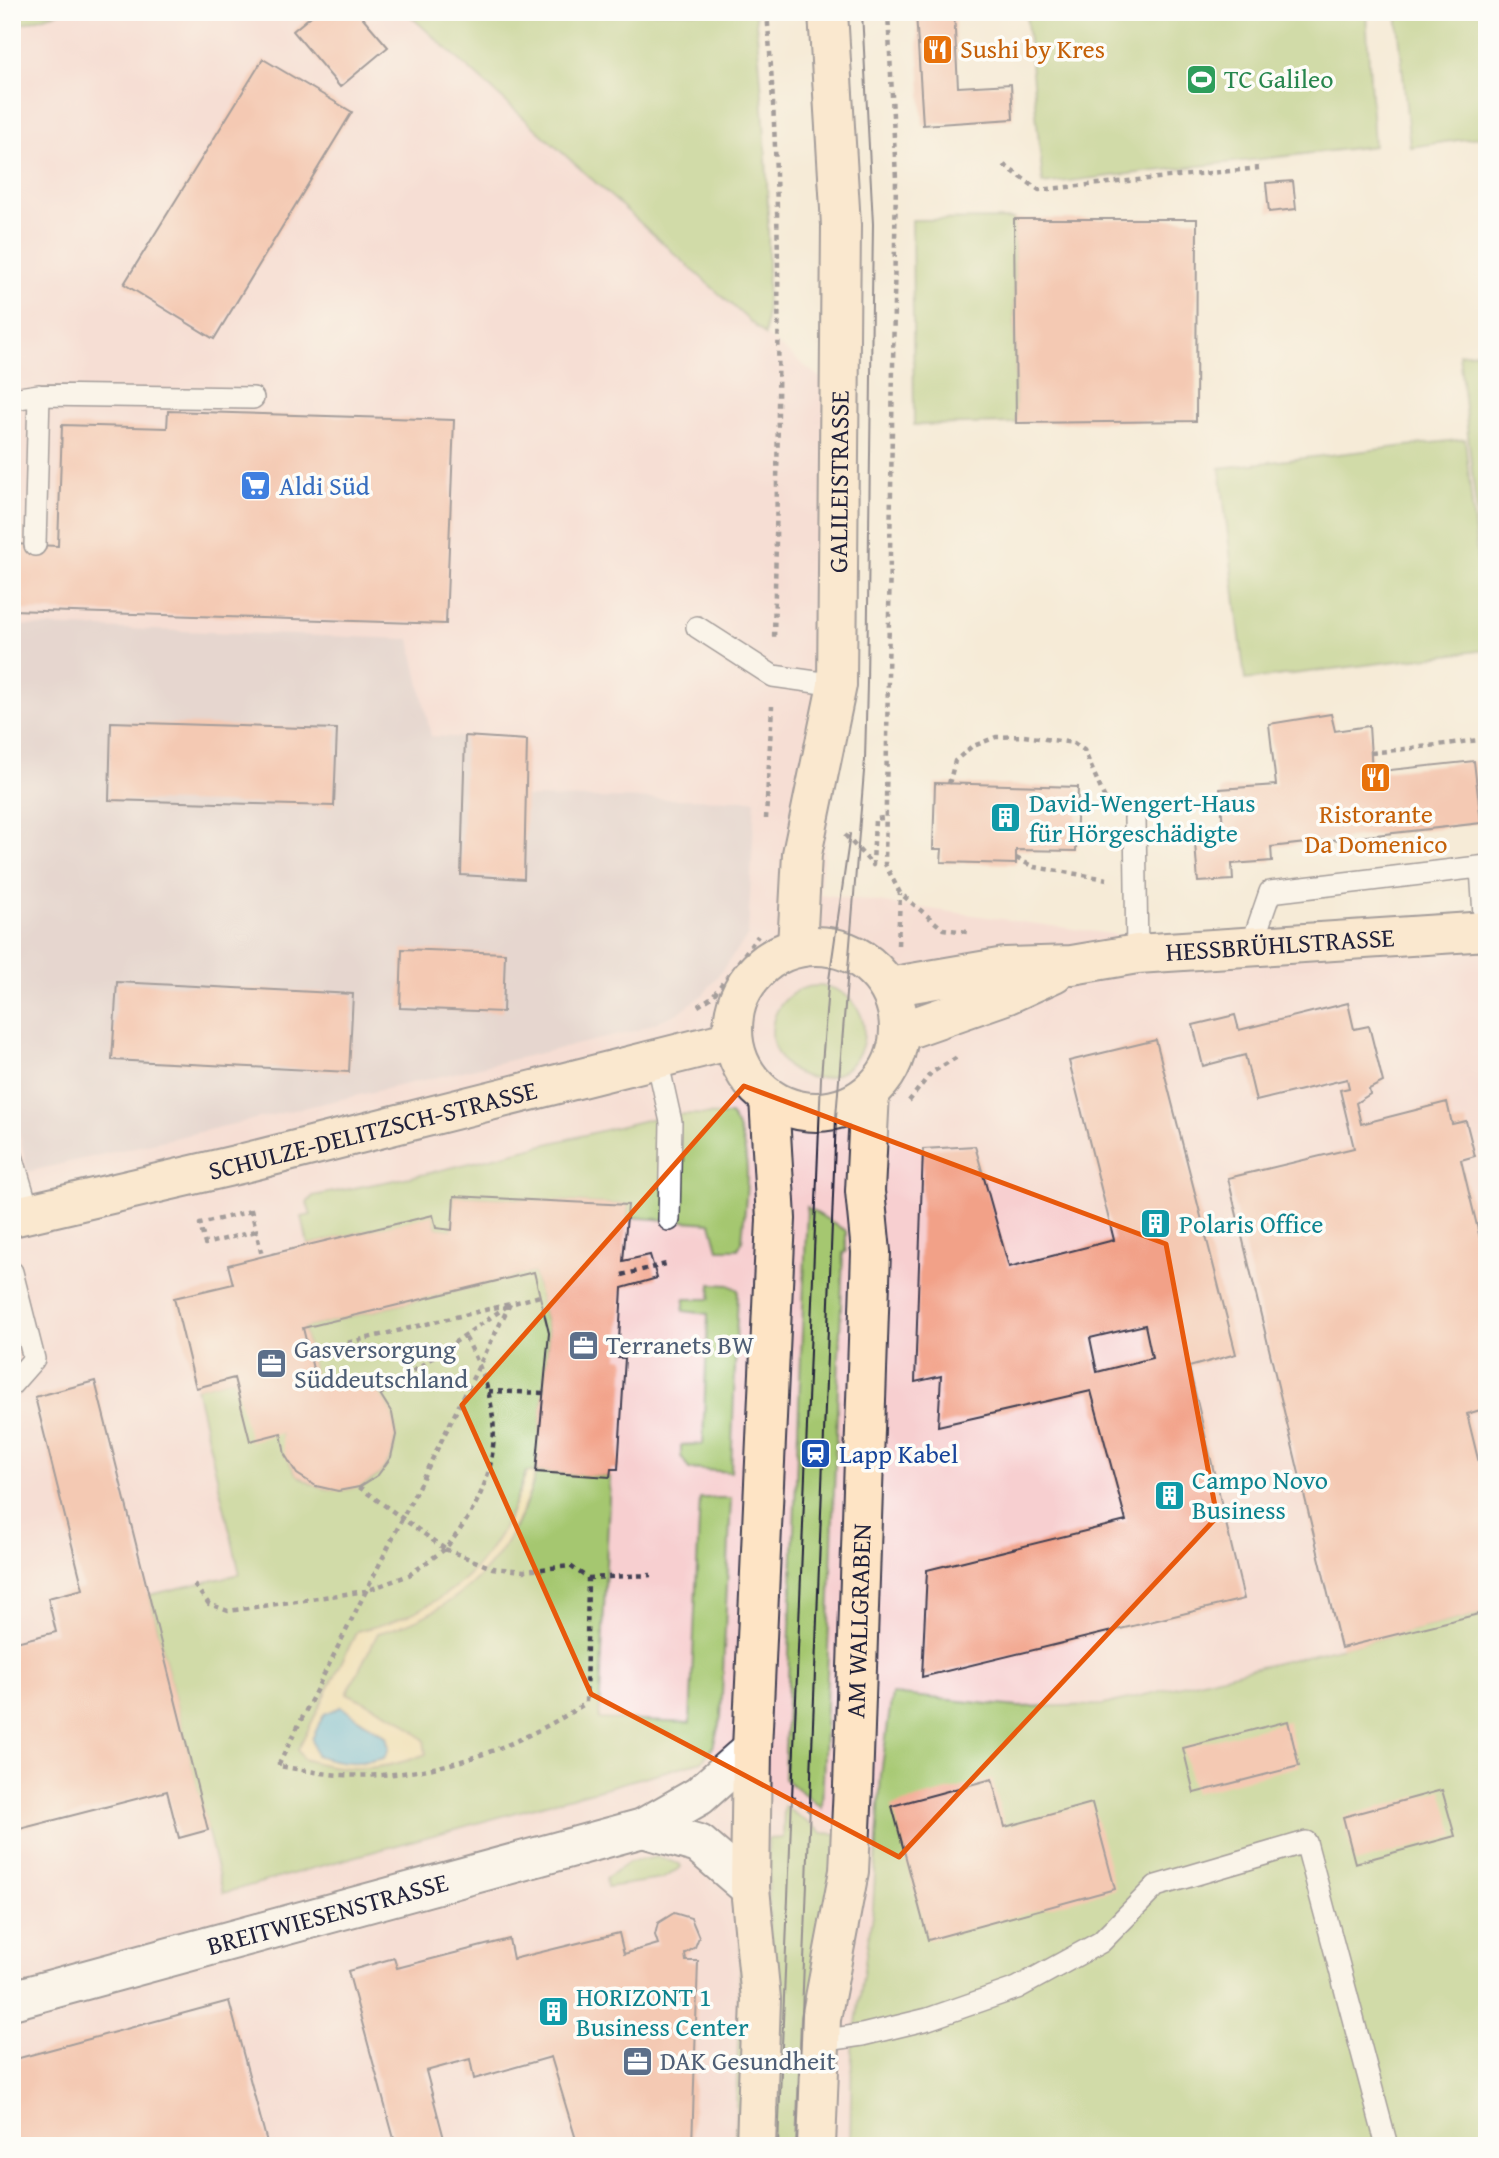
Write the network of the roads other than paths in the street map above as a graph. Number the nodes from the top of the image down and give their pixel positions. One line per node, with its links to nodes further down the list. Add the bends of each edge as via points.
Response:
1 (828, 12): 7 (street, GALILEISTRASSE, via 841,225)
2 (38, 396): 3 (lane); 4 (lane); 5 (lane)
3 (253, 398)
4 (12, 399)
5 (35, 545)
6 (697, 627): 7 (lane, via 773,676)
7 (837, 685): 11 (street, GALILEISTRASSE, via 802,854)
8 (1135, 818): 13 (lane)
9 (1484, 867): 10 (lane); 12 (lane, via 1270,892)
10 (1486, 931): 12 (street, HESSBRÜHLSTRASSE)
11 (797, 947): 15 (street, via 834,947 849,952 875,968); 17 (street, via 769,959 747,981 734,1009)
12 (1251, 947): 13 (street, HESSBRÜHLSTRASSE)
13 (1137, 954): 14 (street, HESSBRÜHLSTRASSE)
14 (1072, 965): 15 (street, HESSBRÜHLSTRASSE, via 1005,967); 16 (street, HESSBRÜHLSTRASSE, via 1008,994)
15 (890, 987): 16 (street, via 899,1009)
16 (900, 1032): 19 (street, via 891,1066)
17 (732, 1040): 18 (street, SCHULZE-DELITZSCH-STRASSE); 20 (street, via 738,1063 751,1083)
18 (657, 1059): 22 (street, SCHULZE-DELITZSCH-STRASSE); 23 (lane, via 671,1122)
19 (870, 1093): 20 (street, via 820,1113 793,1110); 30 (street, AM WALLGRABEN, via 865,1191 871,1252 849,1871)
20 (769, 1098): 26 (street, via 776,1219)
21 (12, 1156): 22 (lane)
22 (21, 1215)
23 (669, 1220)
24 (12, 1272): 25 (lane, via 34,1359)
25 (12, 1384)
26 (752, 1749): 27 (street, BREITWIESENSTRASSE, via 699,1796); 28 (street)
27 (643, 1828): 28 (street, via 699,1844); 29 (street, BREITWIESENSTRASSE)
28 (750, 1888): 31 (street, via 761,1999)
29 (12, 2000)
30 (820, 2041): 32 (street, AM WALLGRABEN); 33 (lane, via 928,2019 1017,1988 1101,1942 1156,1886 1306,1842)
31 (756, 2146)
32 (816, 2146)
33 (1387, 2146)

